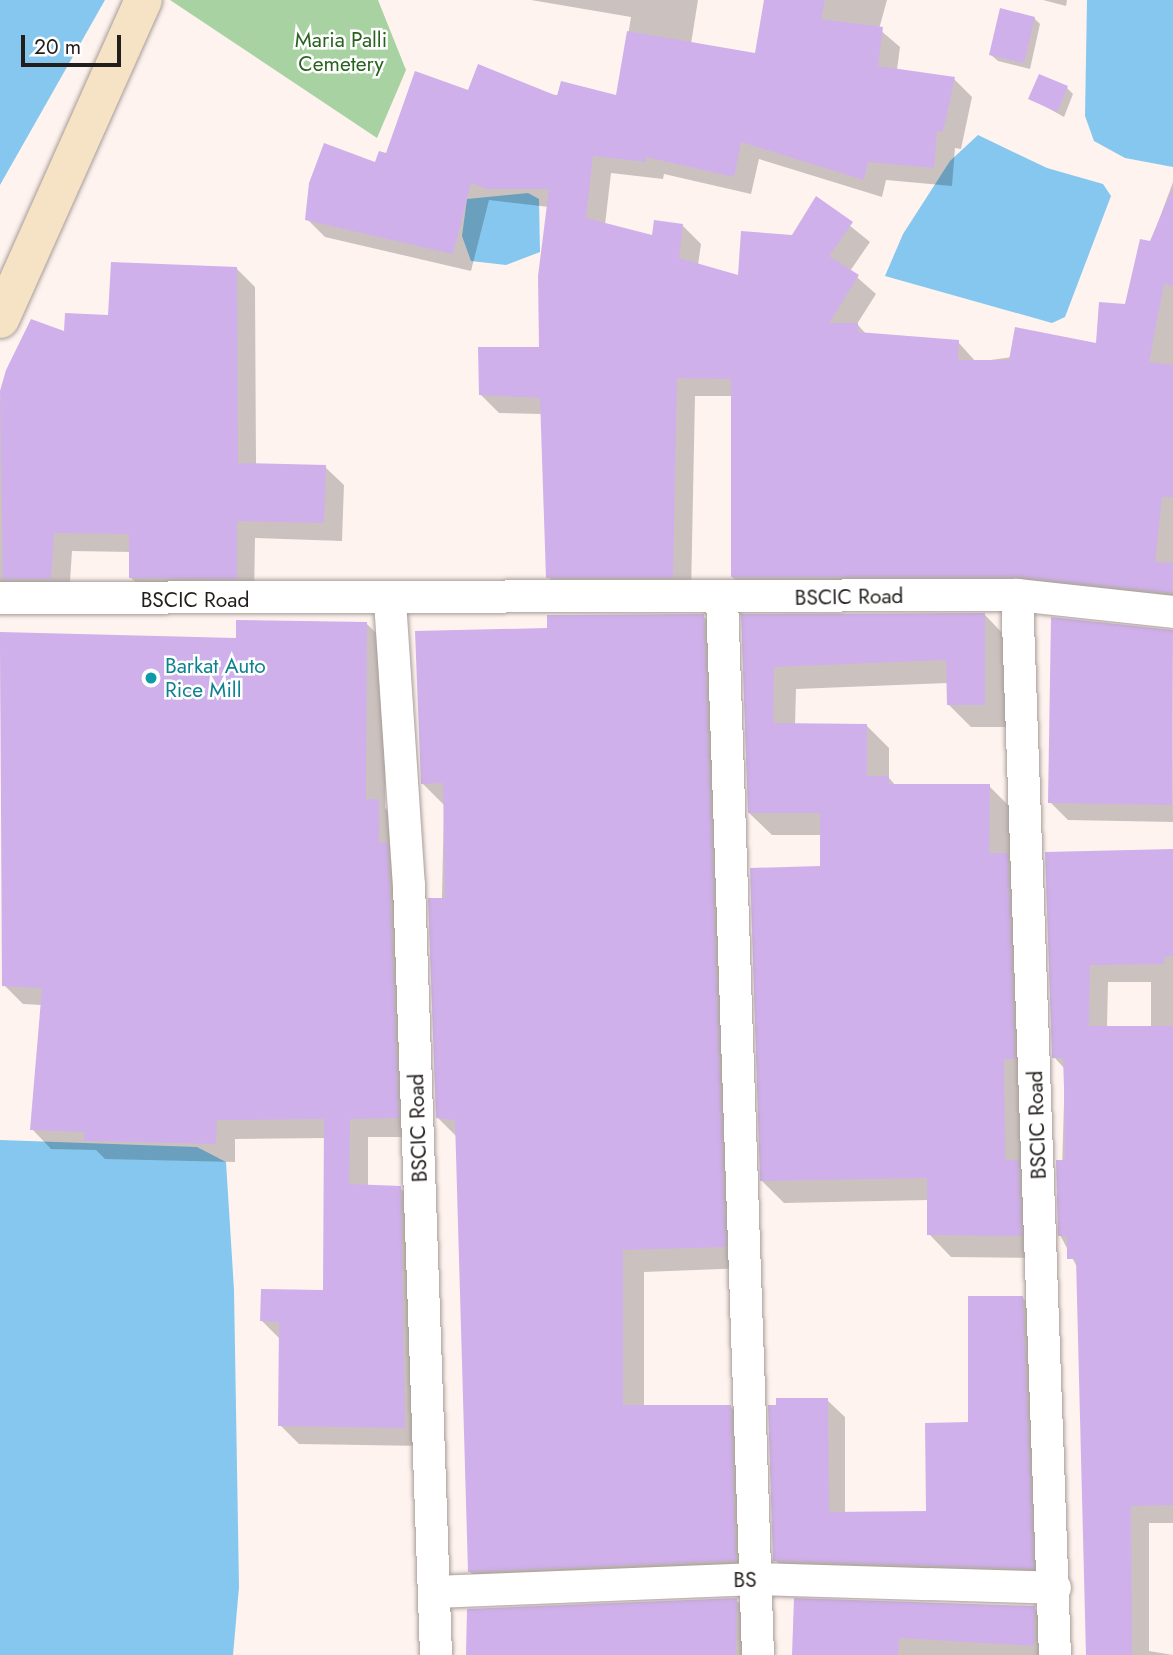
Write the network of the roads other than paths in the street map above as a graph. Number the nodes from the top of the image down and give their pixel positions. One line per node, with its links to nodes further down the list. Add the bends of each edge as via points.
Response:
1 (143, 0): 2 (main road)
2 (0, 319)
3 (1017, 595): 5 (street, BSCIC Road); 7 (street, BSCIC Road); 9 (street, BSCIC Road)
4 (0, 598): 6 (street, BSCIC Road)
5 (722, 598): 6 (street, BSCIC Road); 8 (street)
6 (390, 601): 10 (street, BSCIC Road, via 409,885)
7 (1173, 612)
8 (757, 1579): 9 (street, BS); 10 (street, BS); 12 (street)
9 (1055, 1588): 13 (street, BSCIC Road)
10 (435, 1592): 11 (street, BSCIC Road)
11 (436, 1655)
12 (758, 1655)
13 (1055, 1655)

